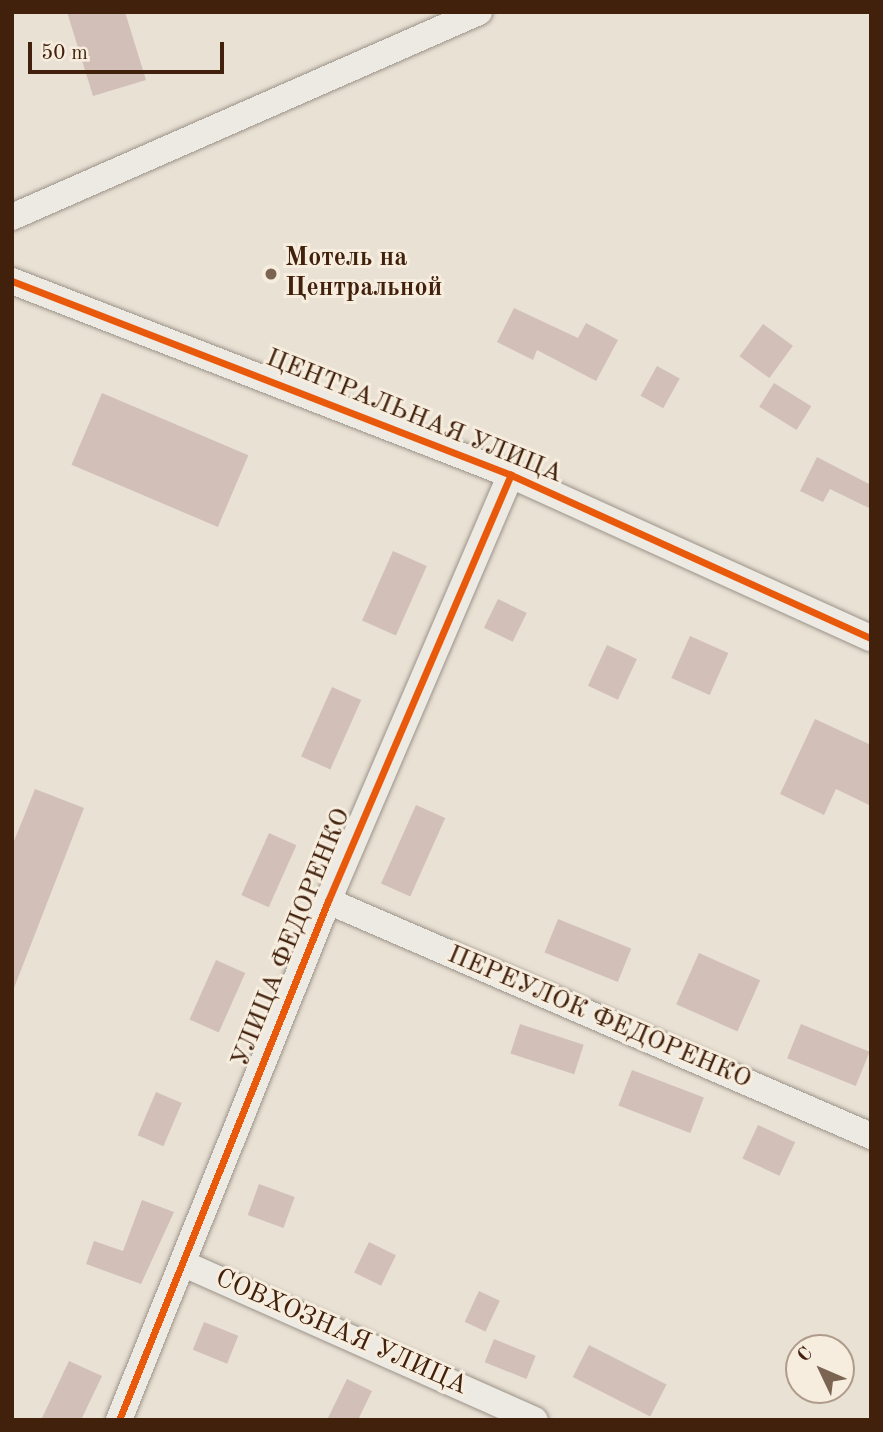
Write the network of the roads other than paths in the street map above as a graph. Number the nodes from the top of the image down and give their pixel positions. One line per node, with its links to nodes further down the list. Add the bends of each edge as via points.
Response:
1 (479, 12): 2 (street)
2 (12, 217)
3 (12, 281): 4 (street, ЦЕНТРАЛЬНАЯ УЛИЦА)
4 (511, 475): 5 (street, ЦЕНТРАЛЬНАЯ УЛИЦА); 6 (street, УЛИЦА ФЕДОРЕНКО)
5 (871, 638)
6 (328, 901): 7 (street, ПЕРЕУЛОК ФЕДОРЕНКО); 8 (street, УЛИЦА ФЕДОРЕНКО)
7 (871, 1136)
8 (184, 1264): 9 (street, УЛИЦА ФЕДОРЕНКО); 10 (street, СОВХОЗНАЯ УЛИЦА)
9 (119, 1420)
10 (535, 1420)

